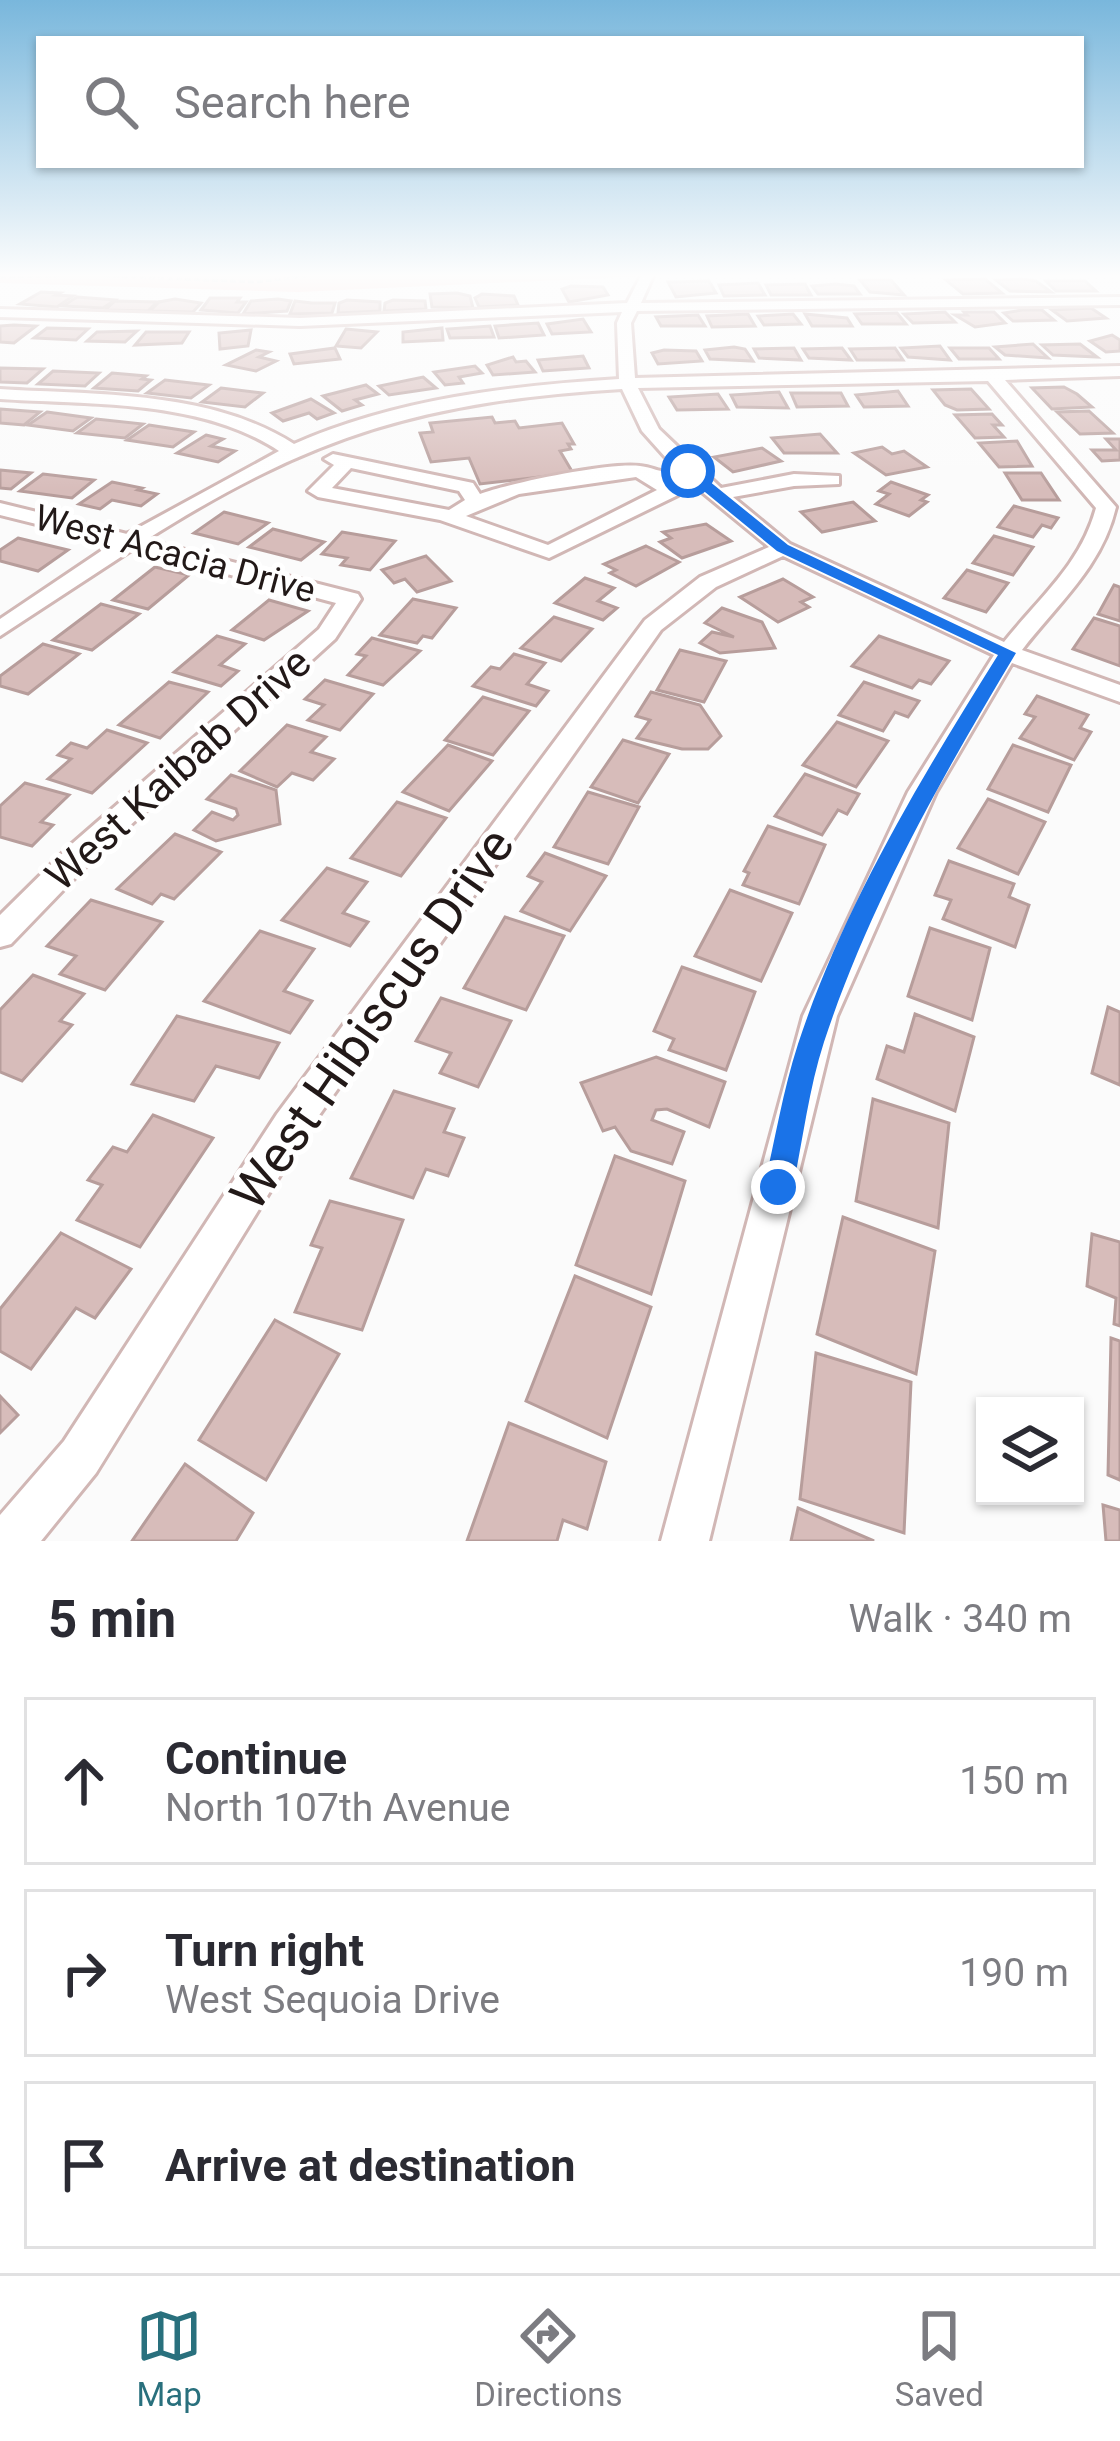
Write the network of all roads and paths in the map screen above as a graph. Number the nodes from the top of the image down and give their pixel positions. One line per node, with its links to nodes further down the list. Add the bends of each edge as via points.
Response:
1 (625, 348): 4 (street)
2 (1120, 371): 3 (street)
3 (992, 375): 4 (street); 19 (street, via 1106,507 1103,527 1073,575)
4 (627, 383): 6 (street, via 448,403); 8 (street, via 651,431)
5 (0, 394): 6 (street, via 197,416 252,427)
6 (297, 449): 7 (street); 15 (street)
7 (345, 464): 12 (street, via 466,487); 14 (street, via 318,491)
8 (688, 471): 9 (street); 11 (street)
9 (654, 480): 12 (street, via 639,471); 14 (street, via 671,491 549,552)
10 (832, 480): 11 (street)
11 (722, 494): 16 (street)
12 (474, 500): 14 (street)
13 (0, 509): 15 (street, West Acacia Drive)
14 (451, 517)
15 (127, 539): 17 (street, West Acacia Drive); 18 (street)
16 (783, 548): 19 (street); 22 (street, West Hibiscus Drive, via 708,582 653,625 290,1126 80,1456)
17 (350, 599): 21 (street, West Kaibab Drive, via 327,634)
18 (0, 628)
19 (1008, 653): 20 (street); 23 (street, via 914,806 810,1046)
20 (1120, 694)
21 (0, 934)
22 (10, 1541)
23 (685, 1541)

